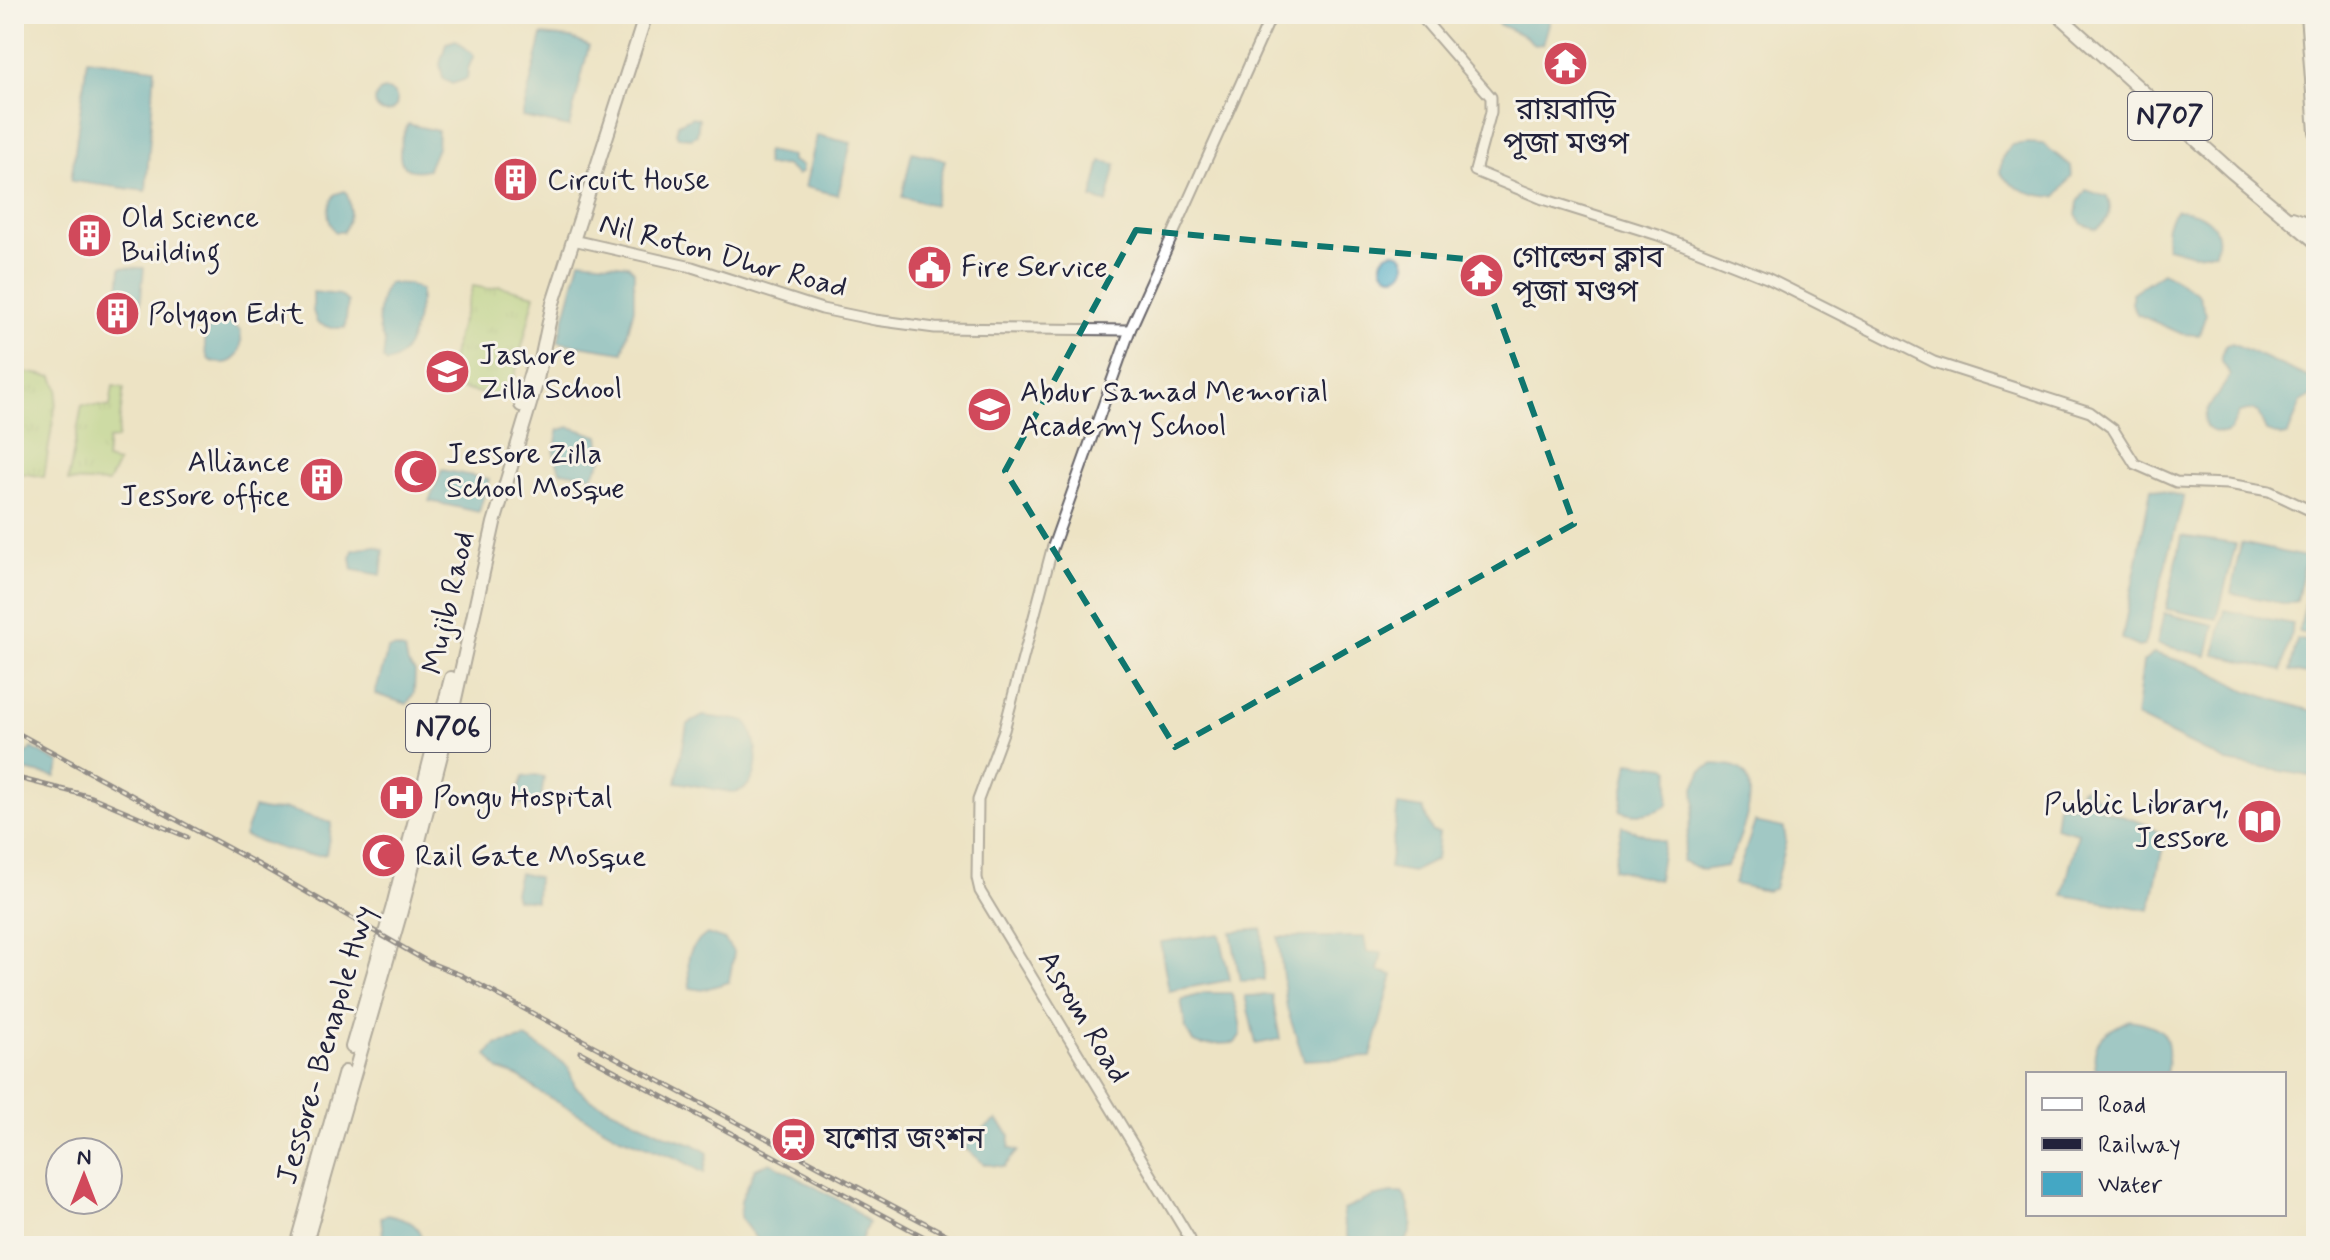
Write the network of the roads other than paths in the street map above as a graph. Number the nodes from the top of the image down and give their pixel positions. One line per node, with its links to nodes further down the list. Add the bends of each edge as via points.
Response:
1 (646, 14): 9 (highway, N706)
2 (1272, 14): 11 (street, Asrom Road)
3 (1419, 14): 12 (street, via 1491,97 1475,171 1767,278 1934,362 2090,412 2113,429 2135,464 2176,482 2269,491)
4 (2057, 14): 7 (highway, N707)
5 (2307, 14): 6 (highway)
6 (2316, 132)
7 (2285, 216): 8 (highway, N707); 10 (highway, N707)
8 (2316, 226)
9 (573, 240): 11 (street, Nil Roton Dhor Road, via 692,267 861,318 935,328); 13 (highway, Mujib Raod / N706, via 546,315)
10 (2316, 241)
11 (1130, 330): 17 (street, Asrom Road, via 1052,549 1008,718 978,800 977,878)
12 (2316, 513)
13 (472, 602): 14 (highway, Mujib Raod / N706, via 450,719); 15 (highway, Jessore- Benapole Hwy / N706)
14 (395, 931): 16 (highway, Jessore- Benapole Hwy / N706)
15 (296, 1246)
16 (305, 1246)
17 (1191, 1246)

